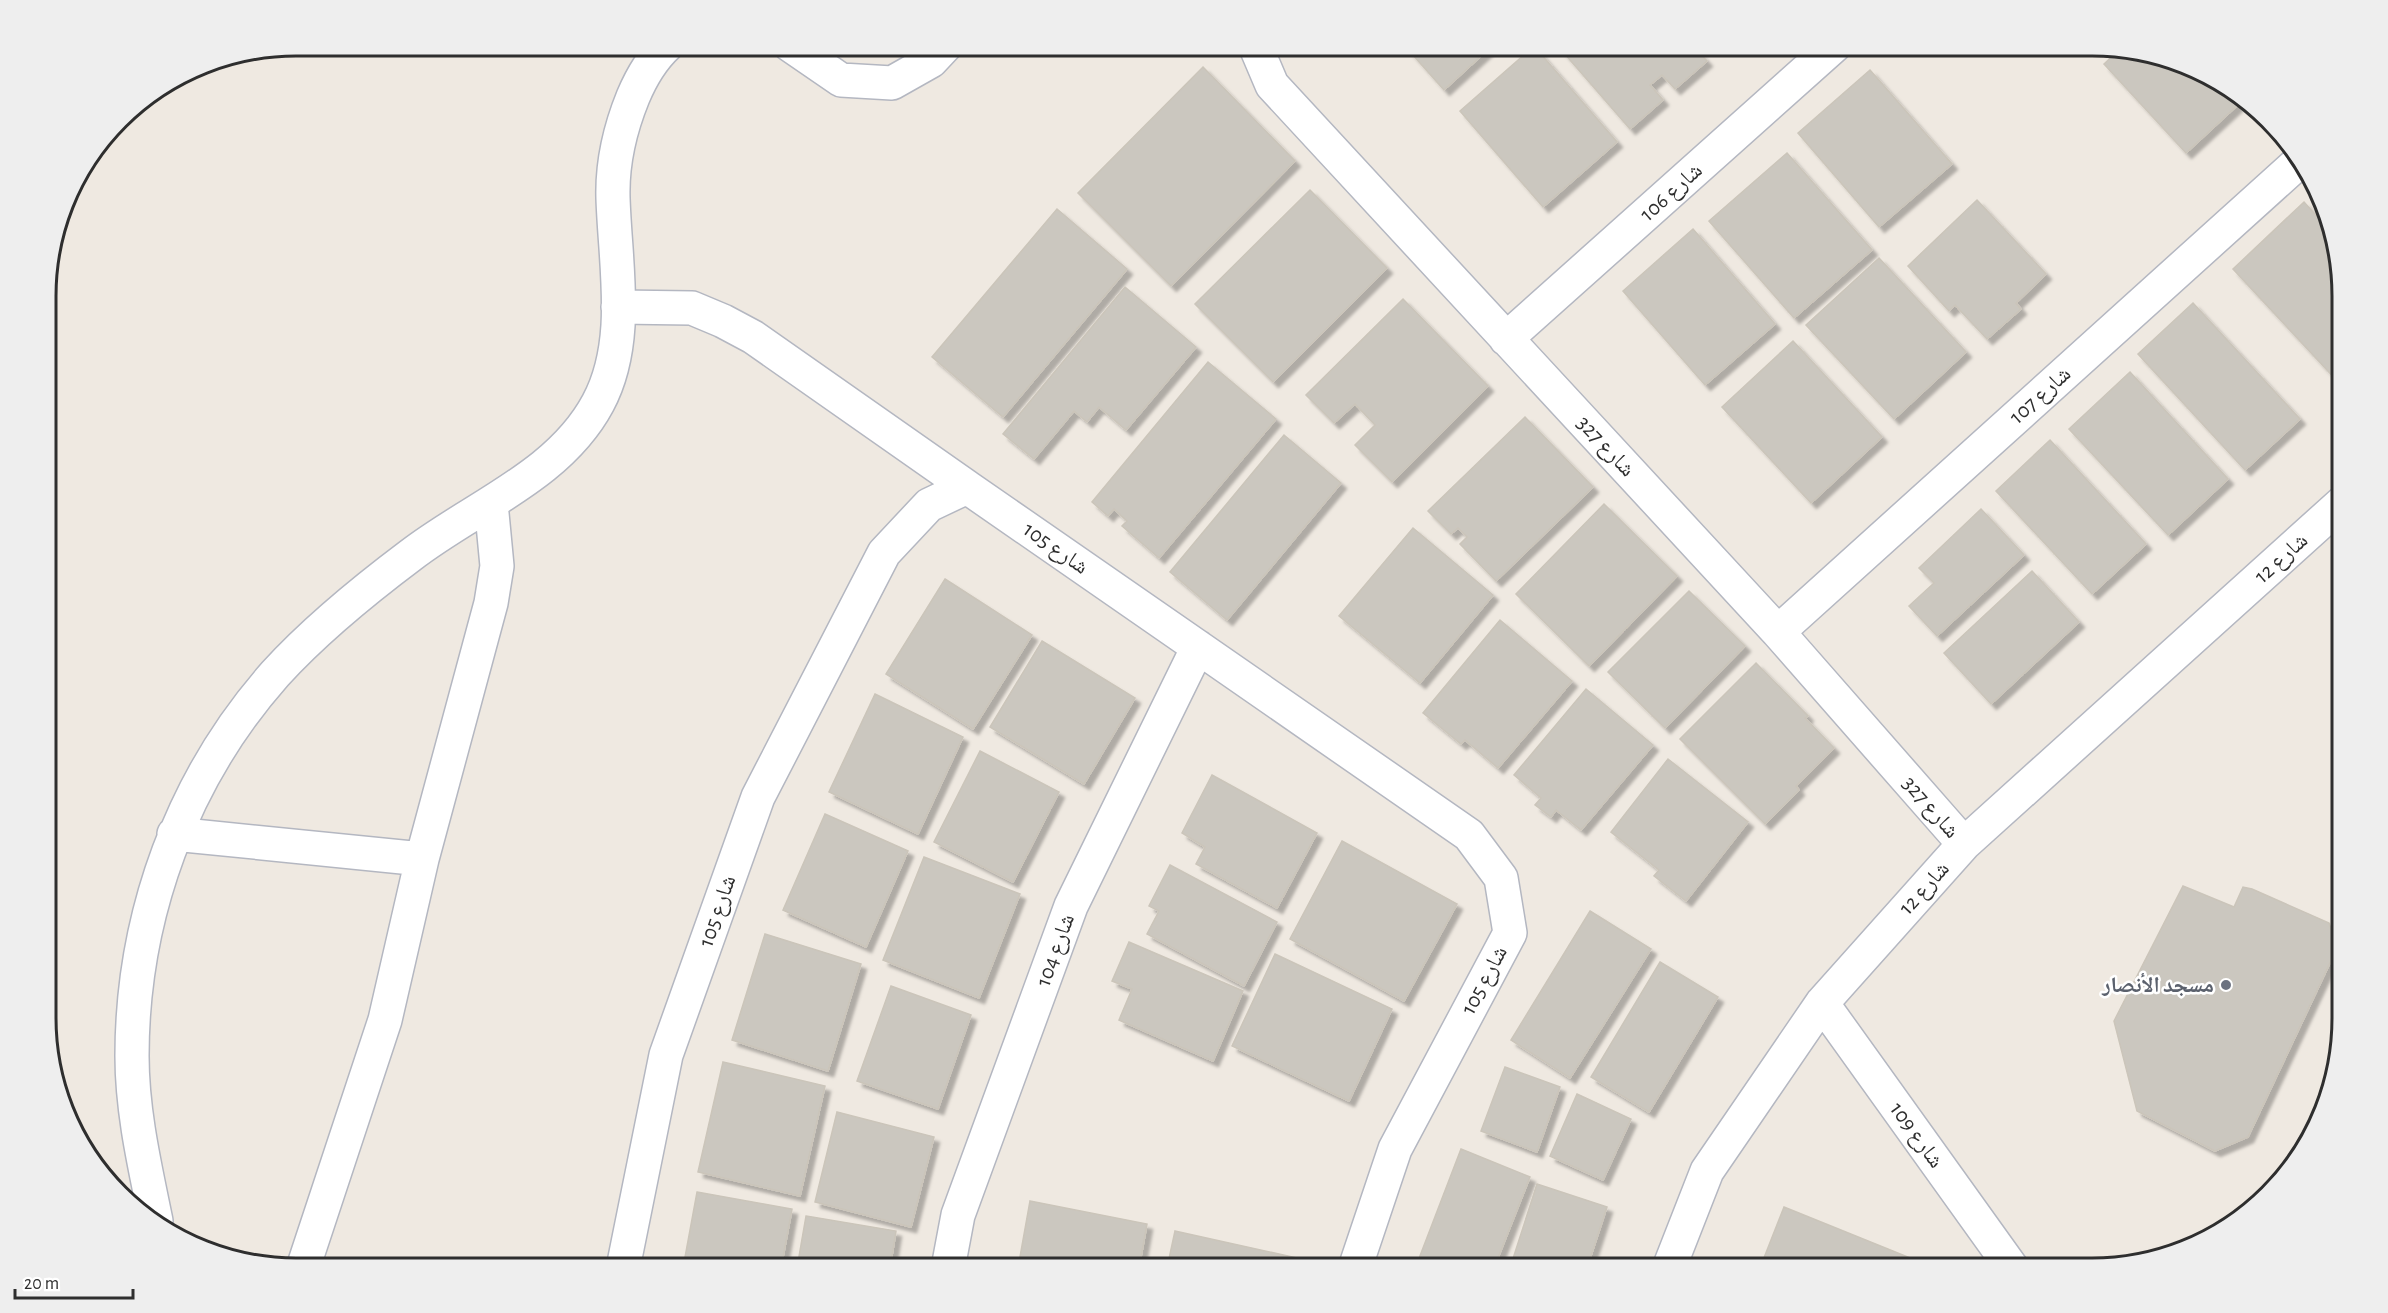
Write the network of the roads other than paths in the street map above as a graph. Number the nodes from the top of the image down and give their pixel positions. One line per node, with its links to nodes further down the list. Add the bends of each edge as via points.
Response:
1 (659, 56): 7 (street, via 640,81 624,118 615,157)
2 (806, 56): 3 (street, via 841,81 892,83)
3 (934, 56)
4 (1260, 56): 8 (street, شارع 327, via 1272,85)
5 (1823, 56): 8 (street, شارع 106)
6 (2294, 166): 12 (street, شارع 107)
7 (618, 307): 9 (street, via 692,308 723,321); 10 (street, via 614,363 598,402 576,438)
8 (1506, 339): 12 (street, شارع 327)
9 (967, 487): 13 (street, شارع 105); 20 (street, شارع 105, via 930,505 884,553 758,797 666,1055)
10 (491, 503): 14 (street, via 412,553 319,629 276,673 237,721 204,773); 16 (street, via 497,566 491,603)
11 (2332, 512): 15 (street, شارع 12)
12 (1778, 632): 15 (street, شارع 327)
13 (1197, 647): 21 (street, شارع 104, via 1071,906 958,1215); 22 (street, شارع 105, via 1469,835 1501,878 1510,933 1395,1149)
14 (174, 834): 16 (street); 18 (street, via 142,947 134,1008 135,1106)
15 (1964, 844): 17 (street, شارع 12)
16 (422, 859): 19 (street, via 385,1020)
17 (1822, 1003): 23 (street, شارع 12, via 1707,1171); 24 (street, شارع 109)
18 (154, 1211)
19 (306, 1258)
20 (625, 1258)
21 (950, 1258)
22 (1358, 1258)
23 (1674, 1258)
24 (2005, 1258)

